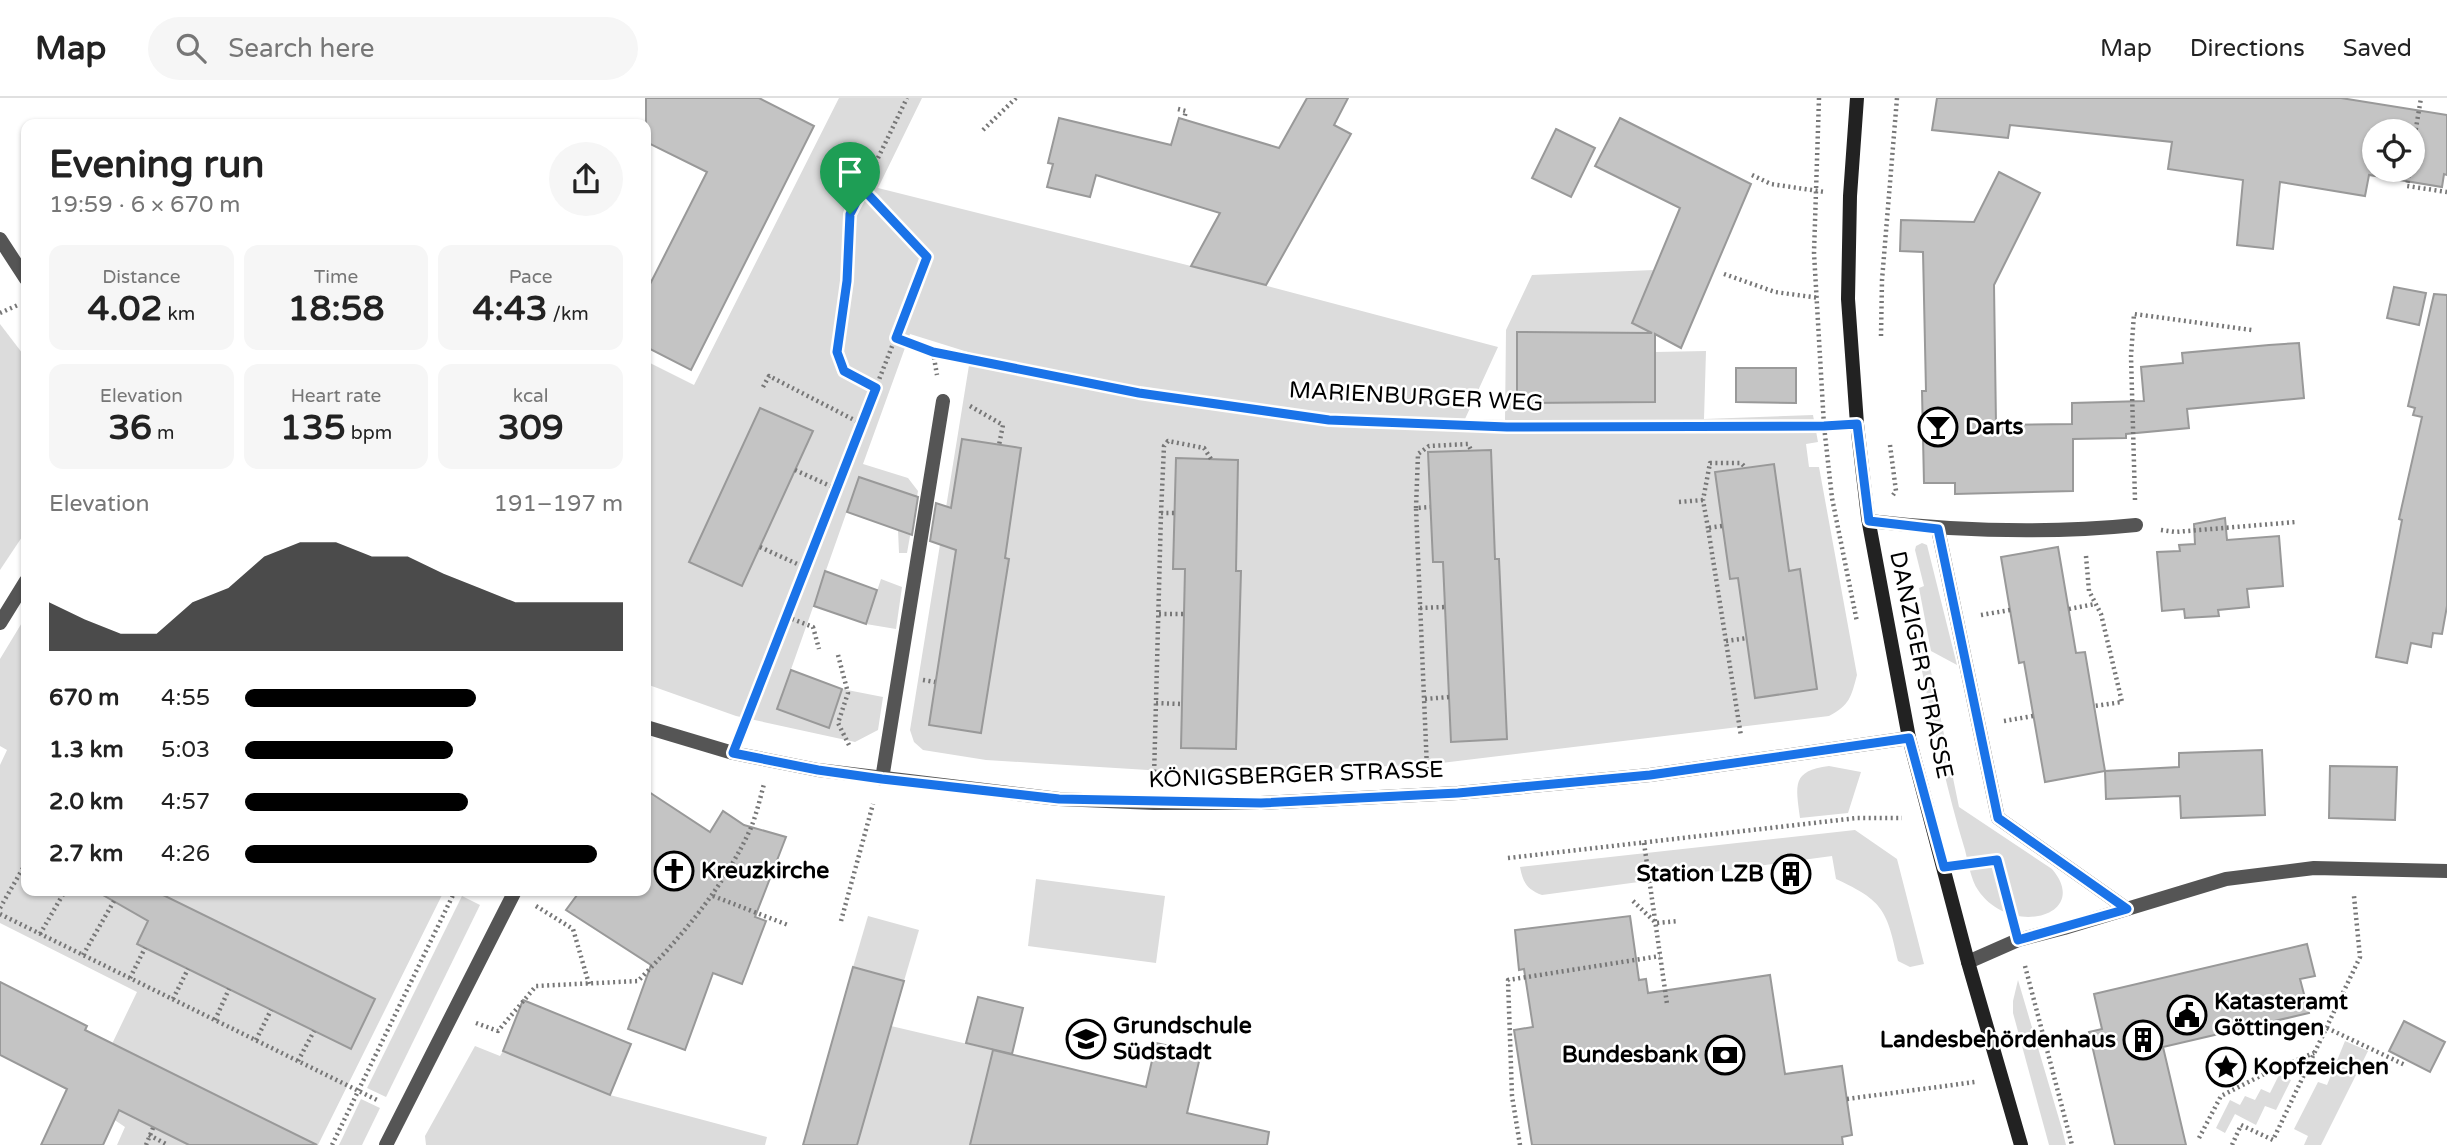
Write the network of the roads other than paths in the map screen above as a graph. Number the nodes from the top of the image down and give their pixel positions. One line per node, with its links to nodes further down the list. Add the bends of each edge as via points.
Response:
1 (1857, 98): 5 (street, DANZIGER STRASSE, via 1847,299)
2 (0, 239): 3 (street)
3 (21, 271)
4 (943, 401): 12 (street)
5 (1869, 521): 7 (street); 11 (street, DANZIGER STRASSE)
6 (2136, 525): 7 (street, via 2083,530)
7 (1938, 529): 15 (street, via 1998,818)
8 (21, 589): 9 (street)
9 (0, 623)
10 (651, 728): 12 (street, KÖNIGSBERGER STRASSE, via 733,753)
11 (1909, 738): 12 (street, KÖNIGSBERGER STRASSE, via 1650,775 1261,803 1059,799); 16 (street, DANZIGER STRASSE)
12 (882, 779)
13 (2447, 871): 15 (street, via 2314,868 2226,879)
14 (511, 896): 17 (street)
15 (2127, 909): 16 (street, via 2018,940)
16 (1968, 962): 18 (street, DANZIGER STRASSE)
17 (386, 1145)
18 (2021, 1145)

